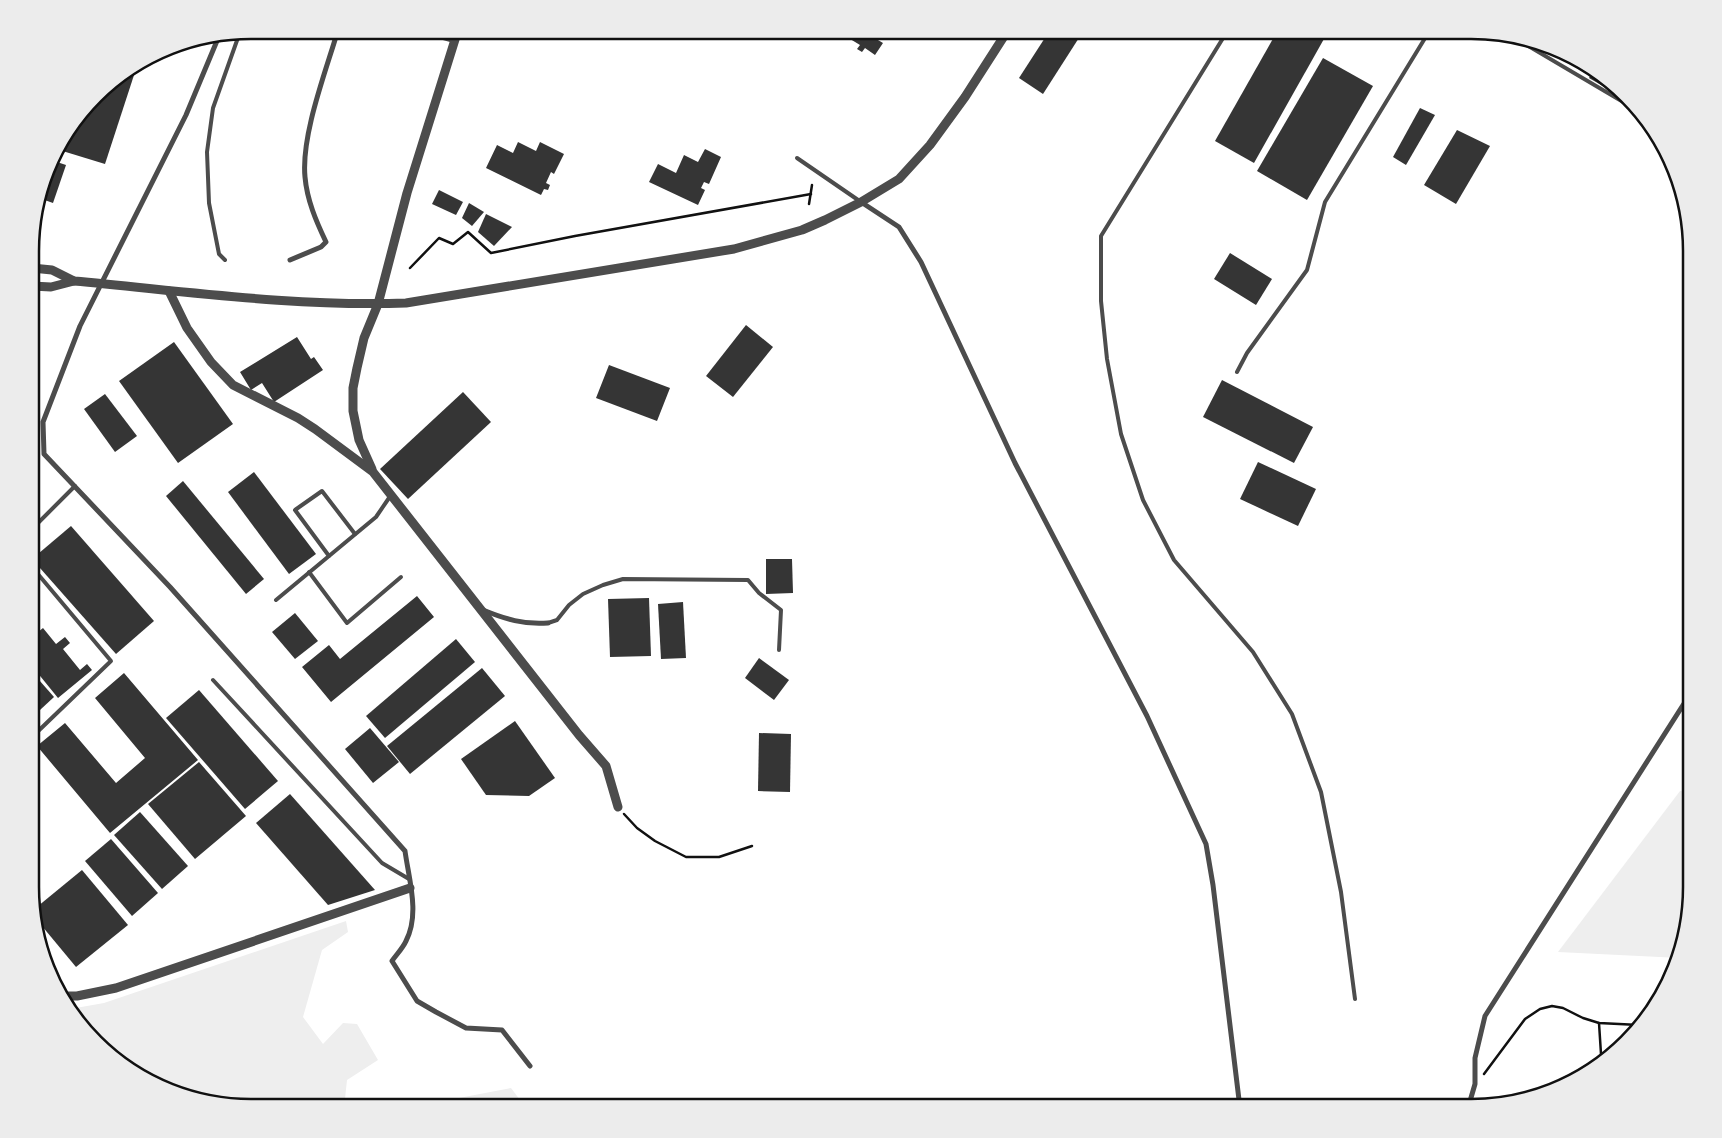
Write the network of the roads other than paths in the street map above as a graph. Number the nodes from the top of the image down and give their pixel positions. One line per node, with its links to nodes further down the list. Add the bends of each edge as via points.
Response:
1 (238, 39): 14 (lane, via 213,108 207,152 209,203 219,254)
2 (335, 39): 15 (street, via 306,146 305,176 309,202 326,242)
3 (444, 39): 9 (lane)
4 (455, 39): 9 (street)
5 (1002, 39): 13 (street, via 930,145 897,181)
6 (1222, 39): 42 (lane, via 1101,236 1101,301 1107,359 1121,434 1143,500 1174,560 1253,652 1292,714 1321,792 1341,892)
7 (1424, 39): 22 (lane, via 1324,202 1307,270 1247,352)
8 (217, 42): 18 (street, via 186,115)
9 (454, 42): 21 (street, via 407,193)
10 (1531, 47): 11 (lane)
11 (1620, 100)
12 (797, 158): 13 (lane)
13 (861, 202): 21 (street, via 802,230 734,249 406,303); 44 (street, via 899,227 920,262 1015,463 1147,716 1206,844)
14 (225, 260)
15 (290, 260)
16 (39, 269): 17 (street, via 52,270)
17 (74, 281): 18 (street); 19 (street)
18 (100, 283): 20 (street); 24 (street, via 43,422 44,454)
19 (39, 286)
20 (169, 291): 21 (street); 23 (street, via 206,356 233,385 304,421)
21 (378, 304): 23 (street, via 364,338 353,388 353,411 359,440)
22 (1238, 372)
23 (373, 472): 25 (street)
24 (75, 486): 26 (lane); 40 (street, via 170,587 405,852)
25 (391, 495): 27 (lane, via 376,517); 33 (street)
26 (39, 522)
27 (355, 534): 28 (lane); 28 (lane, via 322,490 295,510)
28 (329, 556): 29 (lane)
29 (309, 572): 31 (lane, via 348,623); 32 (lane)
30 (39, 575): 38 (lane, via 111,661)
31 (401, 577)
32 (276, 600)
33 (480, 609): 34 (street, via 513,621); 39 (street, via 606,766)
34 (548, 623): 35 (lane, via 557,620 583,594 624,580 748,580 781,610)
35 (779, 650)
36 (213, 680): 40 (lane, via 382,862)
37 (1683, 705): 45 (street, via 1485,1016 1475,1058 1475,1084)
38 (39, 729)
39 (618, 807)
40 (410, 883): 41 (street, via 116,988); 43 (street, via 413,920 406,942 392,961 417,1001 466,1028 502,1030)
41 (69, 996)
42 (1355, 999)
43 (530, 1066)
44 (1239, 1099)
45 (1471, 1099)

